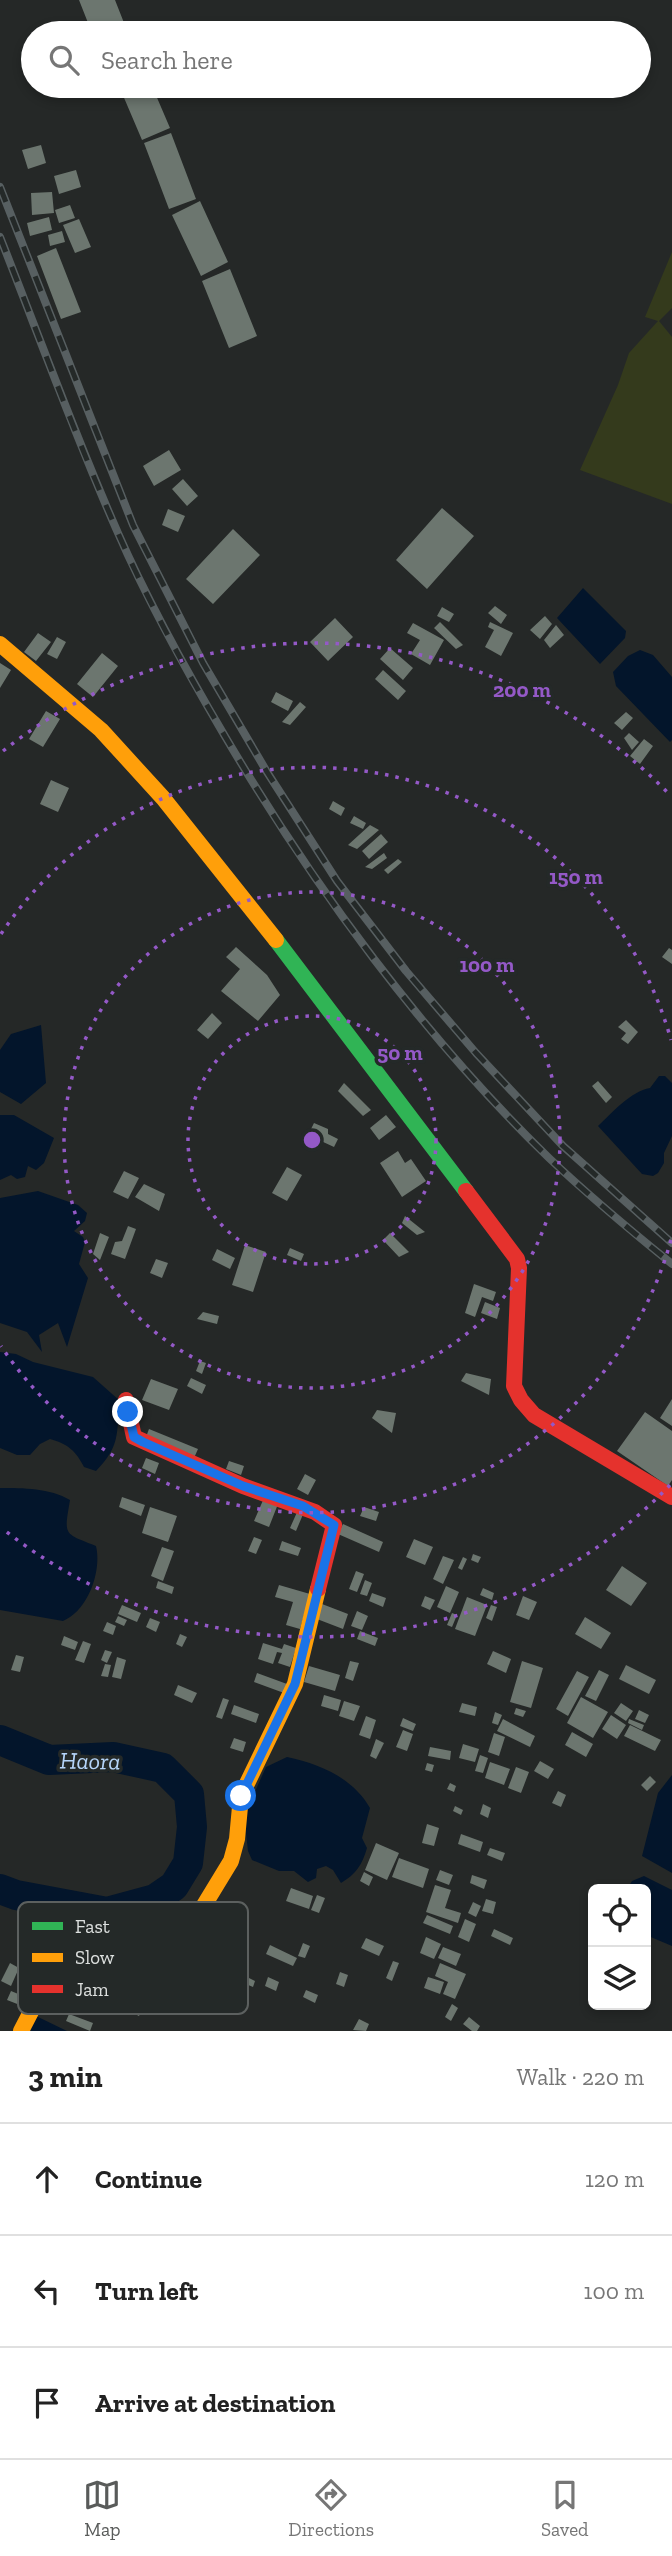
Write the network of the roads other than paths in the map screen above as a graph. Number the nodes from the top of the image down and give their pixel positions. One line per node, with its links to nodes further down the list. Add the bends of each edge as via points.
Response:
1 (0, 644): 3 (main road, via 101,730 163,798 312,984 517,1259 514,1386 521,1400 534,1415)
2 (126, 1400): 4 (main road, via 134,1437 243,1486 303,1506 334,1525 295,1684 241,1796 236,1843 222,1880)
3 (672, 1497)
4 (207, 1902)
5 (30, 2014): 6 (main road)
6 (21, 2031)

